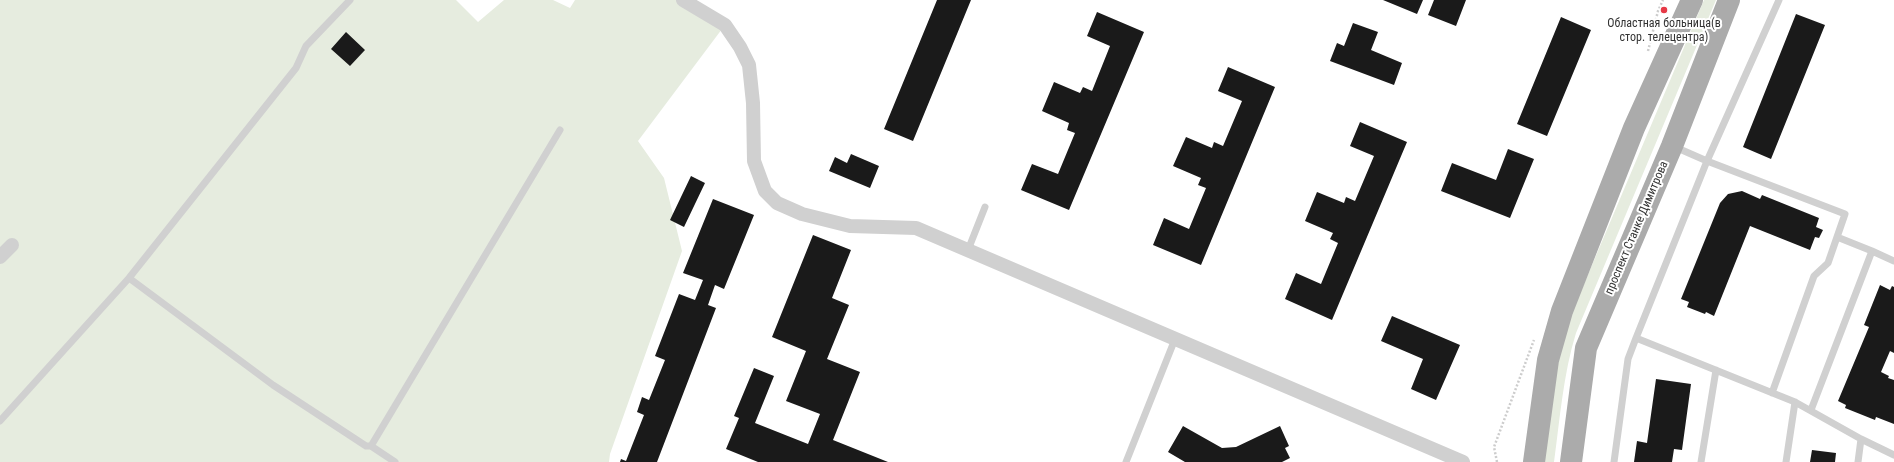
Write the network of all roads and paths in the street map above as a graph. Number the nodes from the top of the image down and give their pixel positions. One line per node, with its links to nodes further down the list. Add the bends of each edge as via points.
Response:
1 (350, 0): 16 (lane, via 306,46 296,68)
2 (683, 0): 12 (street, via 725,25 740,47 748,65 753,103 754,161 765,191 777,203 802,214 850,226 916,228)
3 (1692, 0): 30 (main road, via 1634,128 1562,311 1548,360)
4 (1729, 0): 7 (main road, проспект Станке Димитрова)
5 (1779, 0): 8 (lane)
6 (560, 130): 25 (lane)
7 (1672, 146): 8 (lane); 31 (main road, проспект Станке Димитрова, via 1586,348)
8 (1707, 161): 10 (lane, via 1846,214); 17 (lane)
9 (985, 207): 12 (lane)
10 (1837, 237): 13 (lane); 20 (lane, via 1828,263 1814,276)
11 (12, 245): 14 (street)
12 (968, 250): 18 (street)
13 (1872, 251): 15 (lane); 22 (lane)
14 (0, 257)
15 (1894, 261)
16 (129, 278): 23 (lane); 25 (lane, via 273,385 366,446)
17 (1636, 338): 19 (lane); 32 (lane, via 1628,359)
18 (1175, 339): 27 (street); 29 (lane)
19 (1716, 370): 20 (lane); 33 (lane)
20 (1772, 393): 21 (lane)
21 (1795, 402): 22 (lane); 34 (lane)
22 (1811, 410): 24 (lane)
23 (0, 422)
24 (1861, 439): 26 (lane); 35 (lane)
25 (371, 446): 28 (lane)
26 (1894, 455)
27 (1459, 461)
28 (395, 462)
29 (1126, 462)
30 (1534, 462)
31 (1571, 462)
32 (1614, 462)
33 (1701, 462)
34 (1786, 462)
35 (1858, 462)

